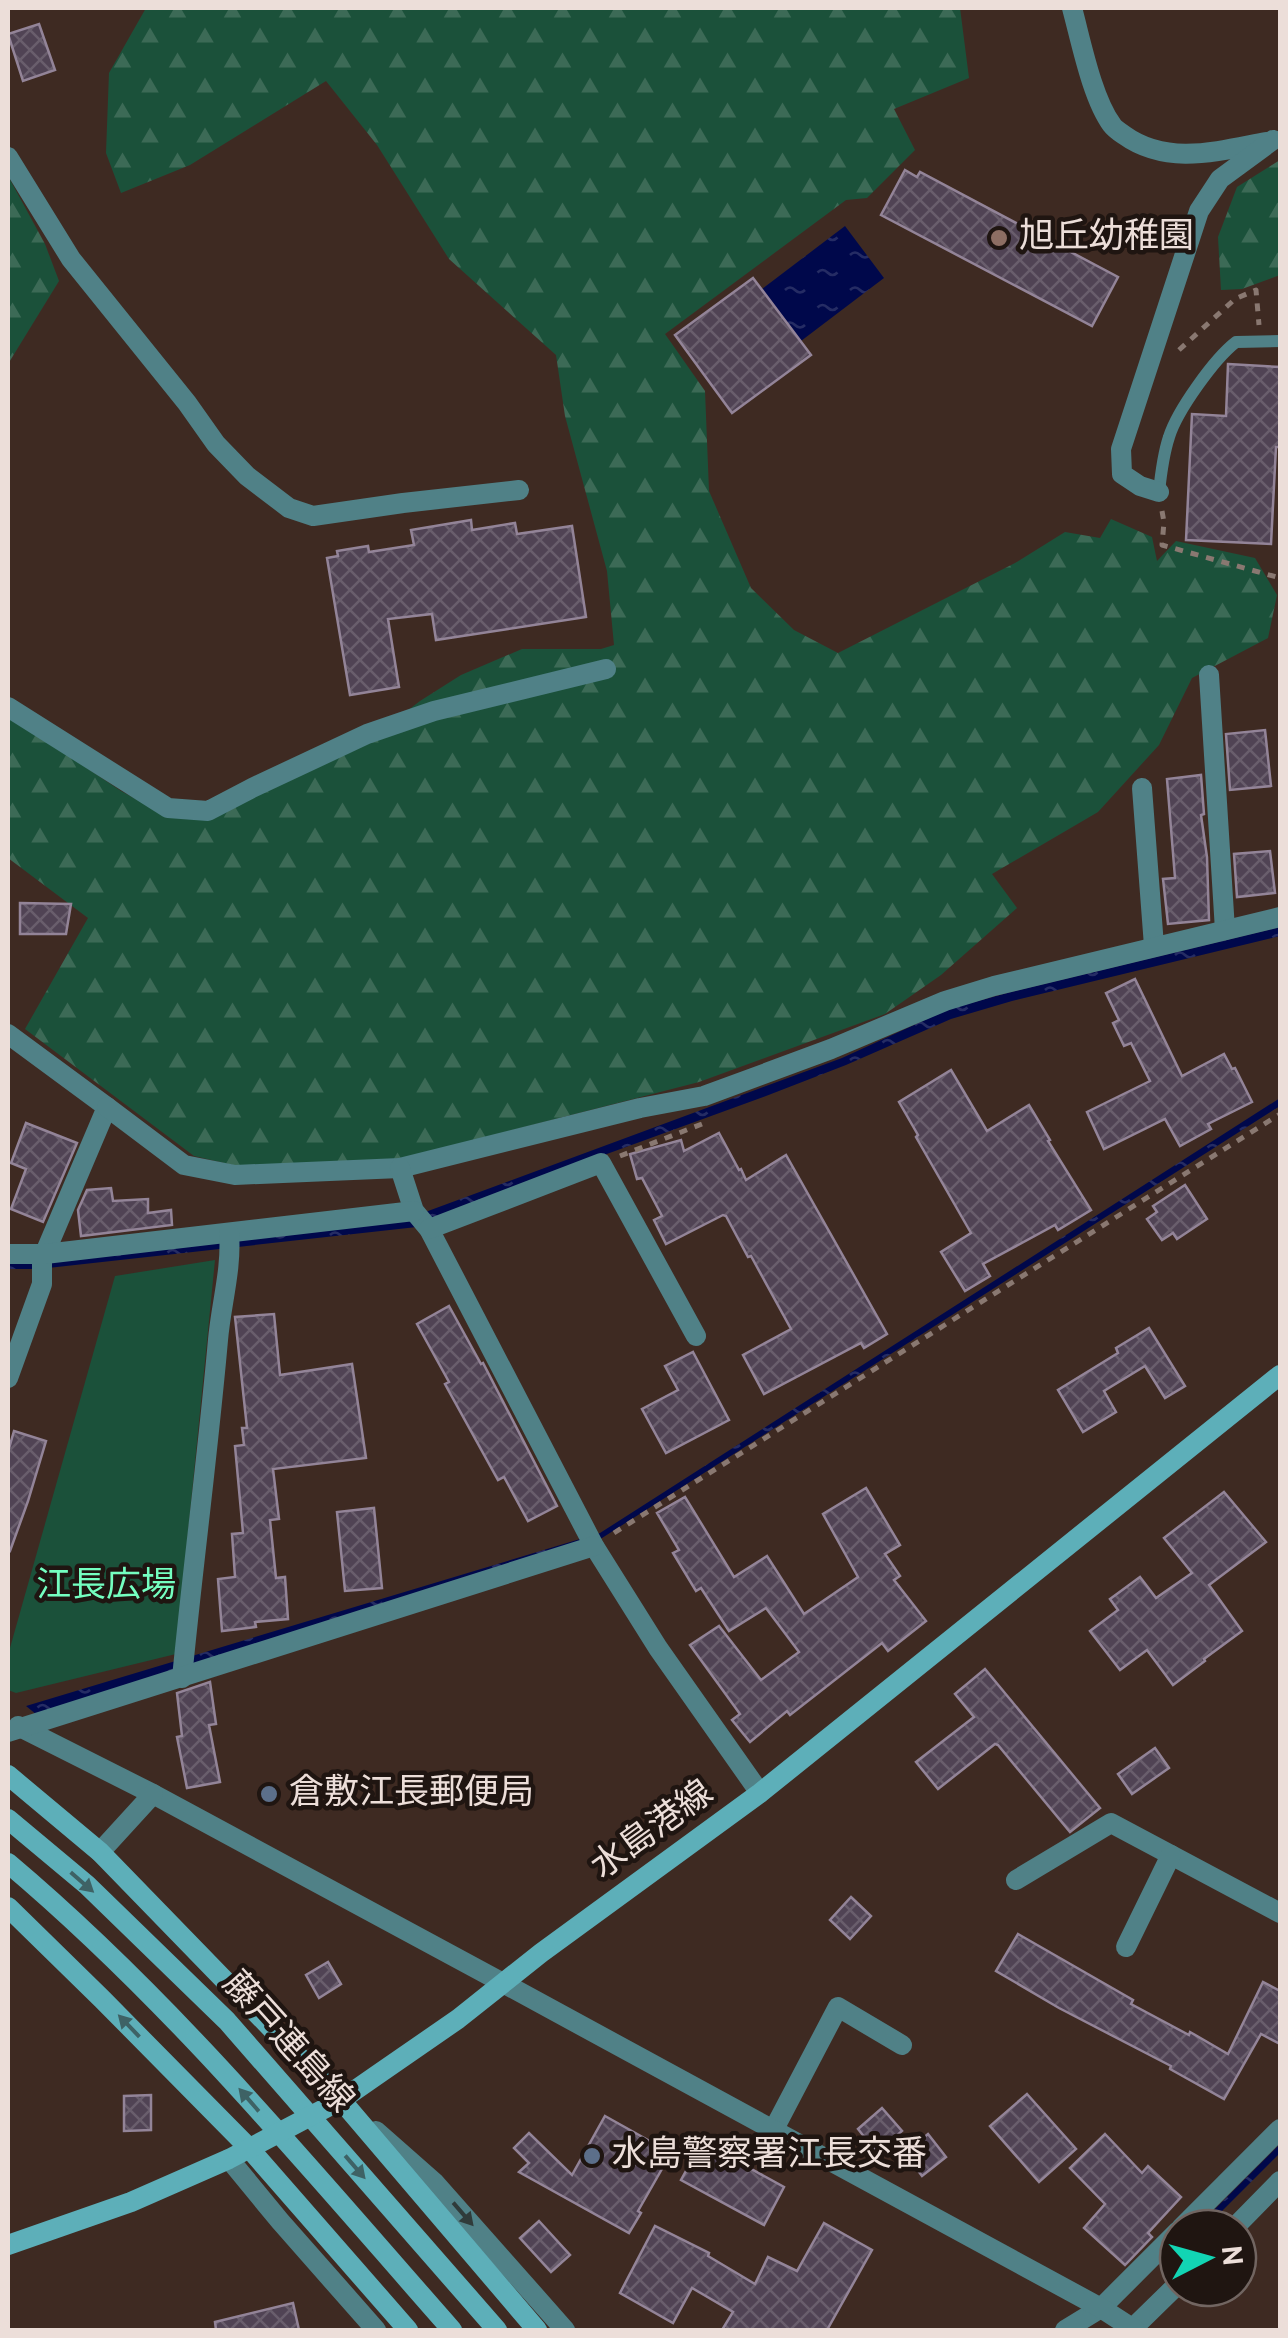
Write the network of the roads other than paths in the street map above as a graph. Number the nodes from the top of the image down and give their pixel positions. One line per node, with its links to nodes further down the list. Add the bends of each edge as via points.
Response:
1 (1072, 8): 2 (street, via 1096,94 1112,127 1136,144 1202,154)
2 (1276, 139): 6 (street, via 1220,179 1199,211 1121,448 1122,474)
3 (8, 157): 5 (street, via 70,258 216,444 289,508 313,516)
4 (1280, 341): 6 (lane, via 1236,342 1213,363 1170,433)
5 (519, 490)
6 (1159, 492)
7 (606, 669): 9 (street, via 367,734 208,811 168,808)
8 (1209, 674): 12 (street)
9 (8, 707)
10 (1142, 788): 13 (street)
11 (1280, 917): 12 (street)
12 (1226, 930): 13 (street)
13 (1154, 946): 16 (street, via 945,1001 704,1096)
14 (8, 1034): 15 (street)
15 (107, 1107): 16 (street, via 184,1165 236,1175); 20 (street)
16 (400, 1168): 17 (street)
17 (421, 1219): 18 (street); 21 (street, via 601,1163); 24 (street)
18 (229, 1240): 20 (street); 25 (street)
19 (8, 1254): 20 (street)
20 (43, 1262): 23 (street, via 42,1284)
21 (696, 1336)
22 (1280, 1376): 28 (main road, 水島港線)
23 (8, 1378)
24 (592, 1542): 25 (street); 28 (street)
25 (183, 1670): 26 (street)
26 (12, 1727): 29 (street)
27 (8, 1775): 31 (main road)
28 (760, 1793): 38 (main road, 水島港線)
29 (153, 1794): 31 (street); 38 (street)
30 (8, 1819): 55 (main road, 藤戸連島線, one-way to 55, via 87,1885 227,2021)
31 (100, 1852): 40 (main road)
32 (1171, 1855): 34 (street, via 1111,1823); 36 (street); 37 (street)
33 (8, 1863): 54 (main road, 藤戸連島線, one-way to 33, via 144,1987)
34 (1016, 1880)
35 (8, 1907): 43 (main road, one-way to 35)
36 (1280, 1913)
37 (1126, 1947)
38 (503, 1983): 40 (main road, 水島港線); 42 (street)
39 (902, 2045): 42 (street, via 838,2008)
40 (341, 2100): 43 (main road, 水島港線); 56 (main road); 57 (street, one-way to 57, via 435,2183)
41 (1280, 2129): 46 (street)
42 (774, 2130): 51 (street)
43 (249, 2148): 44 (main road, 水島港線); 53 (main road)
44 (229, 2158): 48 (main road, 水島港線, via 131,2202); 52 (street)
45 (1280, 2181): 47 (street)
46 (1202, 2208)
47 (1254, 2208)
48 (8, 2245)
49 (1158, 2252): 51 (street)
50 (1158, 2304): 59 (street)
51 (1101, 2308): 58 (street); 59 (street)
52 (376, 2330)
53 (408, 2330)
54 (452, 2330)
55 (498, 2330)
56 (537, 2330)
57 (565, 2330)
58 (1065, 2330)
59 (1133, 2330)

